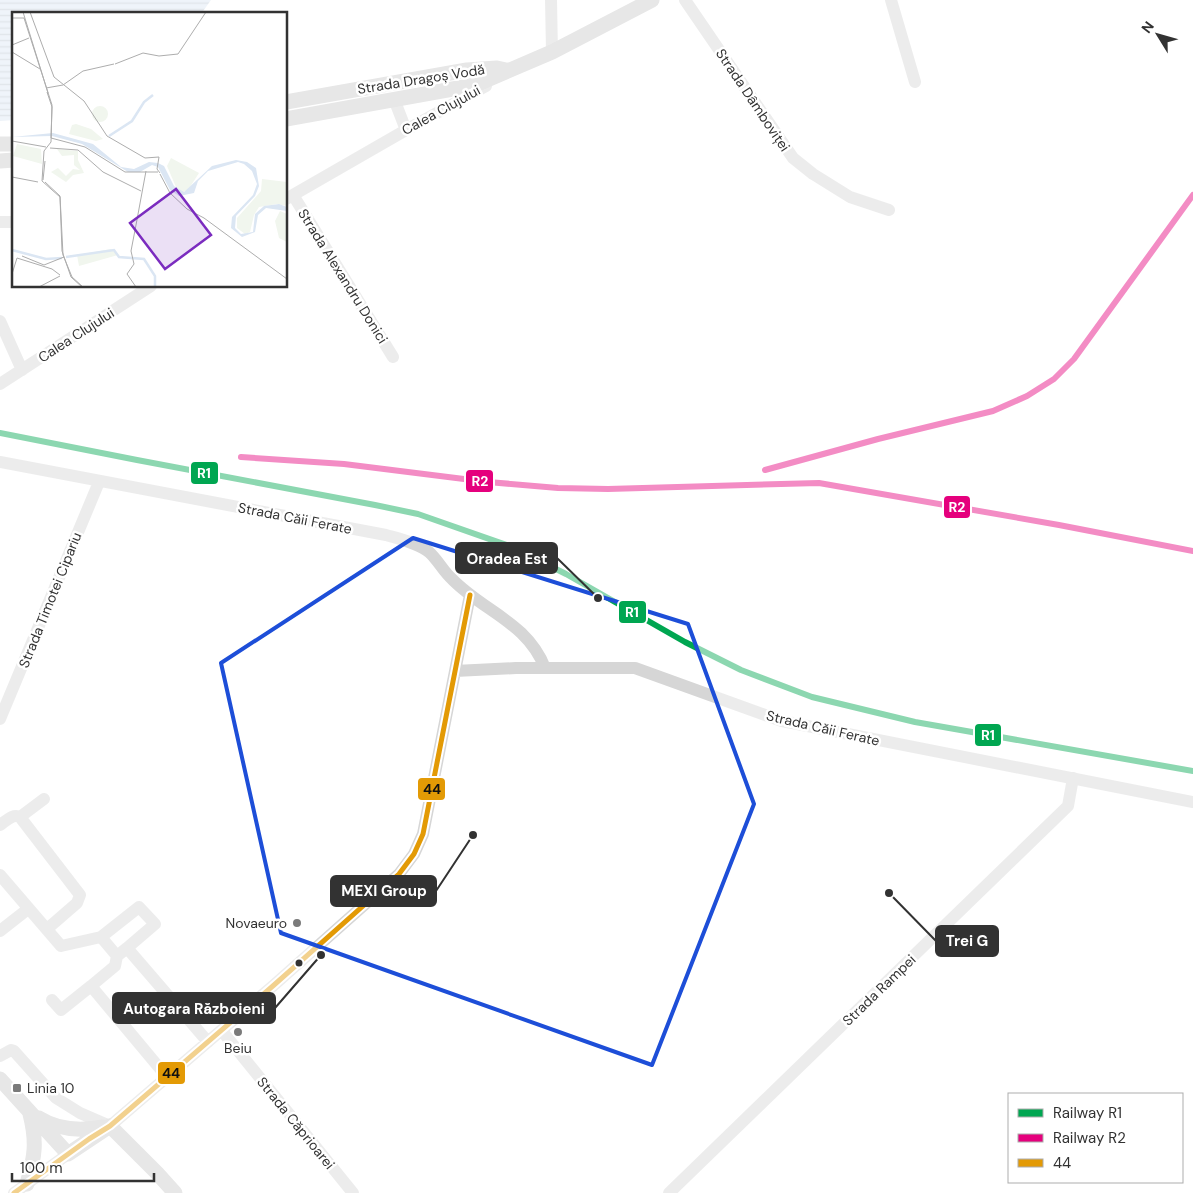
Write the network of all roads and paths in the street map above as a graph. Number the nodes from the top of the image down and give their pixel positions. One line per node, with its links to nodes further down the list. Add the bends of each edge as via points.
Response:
1 (551, 0): 5 (street)
2 (652, 0): 5 (main road, Calea Clujului)
3 (685, 0): 15 (street, Strada Dâmboviței, via 793,158 850,197)
4 (891, 0): 8 (street)
5 (552, 52): 7 (main road, Calea Clujului)
6 (467, 70): 7 (main road, Strada Dragoș Vodă); 9 (main road, Strada Dragoș Vodă); 10 (main road, via 455,78 401,86 395,90)
7 (508, 70): 10 (main road, Strada Dragoș Vodă, via 476,85); 13 (street, Calea Clujului, via 490,84)
8 (914, 82)
9 (371, 95): 10 (main road, Strada Dragoș Vodă); 11 (main road, Strada Dragoș Vodă); 12 (main road, Strada Dragoș Vodă)
10 (394, 99): 13 (street)
11 (288, 102)
12 (288, 118)
13 (406, 130): 14 (street, Calea Clujului)
14 (289, 197): 18 (street, Strada Alexandru Donici)
15 (889, 210)
16 (148, 288): 19 (street, Calea Clujului)
17 (0, 322): 19 (street)
18 (393, 357)
19 (22, 370): 20 (street, Calea Clujului)
20 (0, 384)
21 (0, 462): 22 (street)
22 (99, 482): 23 (street, Strada Căii Ferate, via 386,535 429,552); 26 (street, Strada Timotei Cipariu)
23 (470, 595): 24 (street, Strada Căii Ferate, via 520,630 534,646); 25 (street)
24 (545, 668): 25 (street, Strada Căii Ferate); 27 (street, Strada Căii Ferate, via 635,668 782,721)
25 (455, 671): 40 (street, via 423,834 414,854 399,874)
26 (0, 719)
27 (1073, 778): 29 (street, Strada Căii Ferate); 52 (street, Strada Rampei, via 1068,806)
28 (44, 799): 30 (street)
29 (1193, 802)
30 (20, 817): 31 (street, via 13,816); 34 (street, via 80,895 78,903)
31 (0, 825)
32 (0, 875): 33 (street)
33 (28, 909): 34 (street); 35 (street)
34 (47, 929): 36 (street, via 61,946)
35 (0, 931)
36 (101, 937): 37 (street); 37 (street, via 139,907 155,924)
37 (122, 952): 38 (street, via 115,966); 41 (street)
38 (90, 986): 39 (street, via 61,1010); 43 (street)
39 (52, 1000)
40 (222, 1031): 41 (street); 51 (street, Strada Căprioarei)
41 (208, 1042): 43 (street)
42 (0, 1056): 46 (street, via 14,1051 56,1098)
43 (167, 1077): 46 (street)
44 (0, 1079): 45 (main road)
45 (30, 1113): 46 (main road, via 48,1124 82,1130); 47 (main road); 48 (main road, via 35,1135 33,1162)
46 (110, 1126): 47 (main road); 50 (main road)
47 (68, 1154): 48 (street)
48 (26, 1184): 49 (street)
49 (14, 1193)
50 (175, 1193)
51 (352, 1193)
52 (669, 1193)

